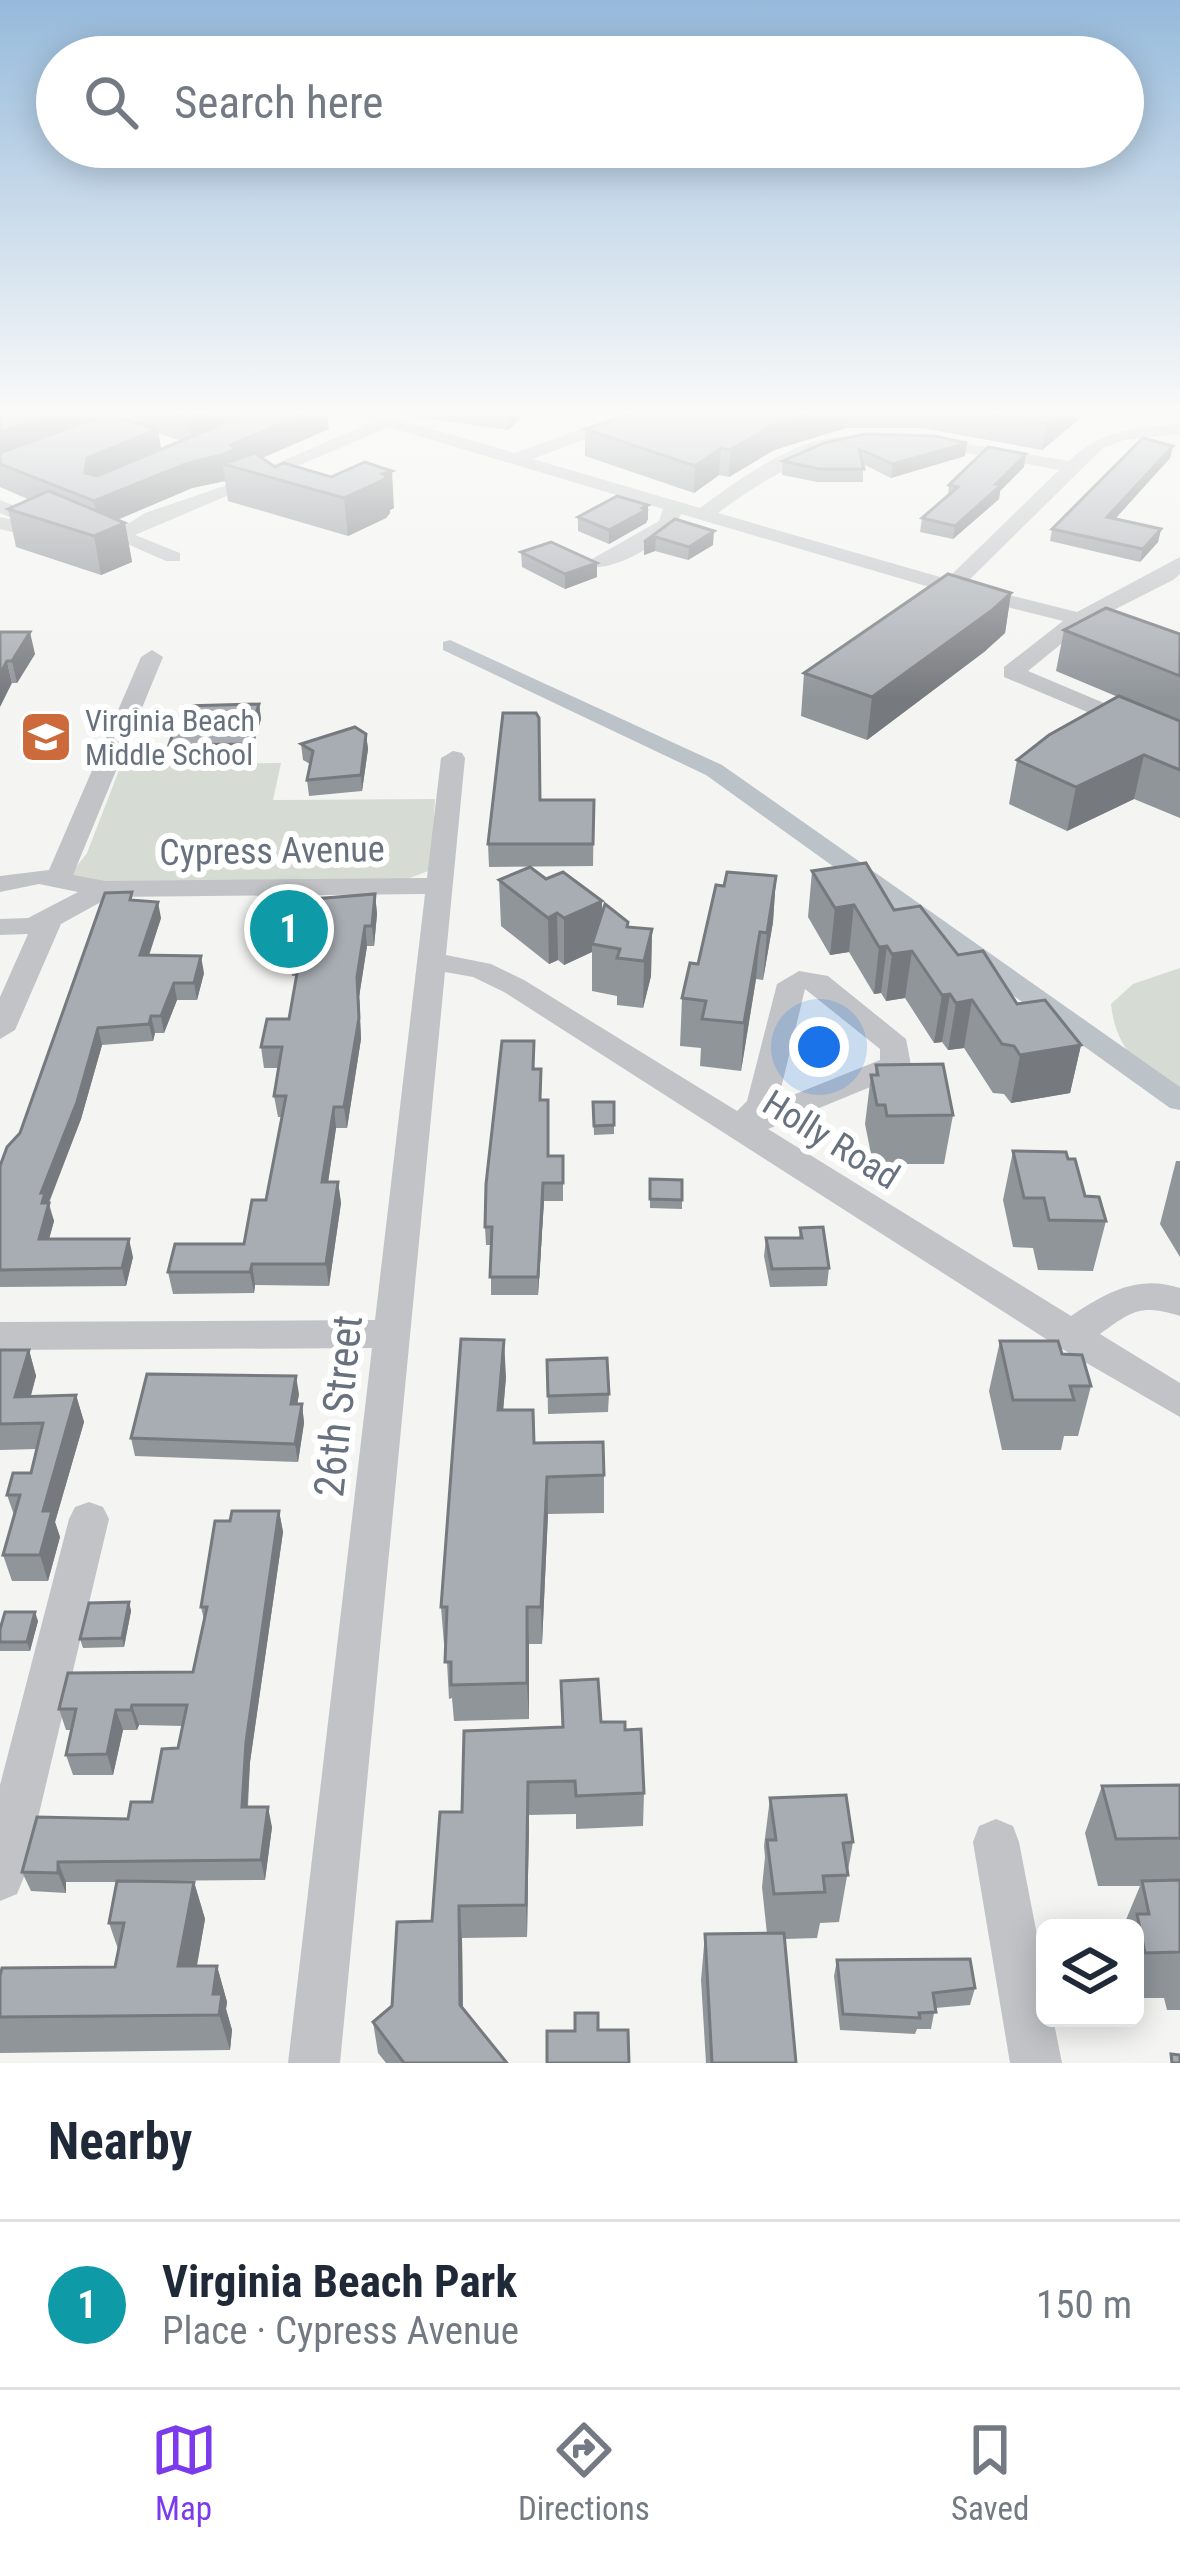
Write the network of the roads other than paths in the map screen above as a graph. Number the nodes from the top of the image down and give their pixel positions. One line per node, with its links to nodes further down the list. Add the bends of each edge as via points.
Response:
1 (178, 507): 7 (street, via 119,536)
2 (674, 507): 8 (street, via 659,531)
3 (679, 507): 6 (street)
4 (714, 507): 6 (street)
5 (1030, 507): 10 (street)
6 (704, 514): 10 (street)
7 (173, 557)
8 (599, 563)
9 (1180, 563): 11 (street)
10 (950, 587): 11 (street)
11 (1079, 619): 12 (street); 14 (street, via 1012,672)
12 (1180, 653)
13 (152, 658): 16 (street)
14 (1180, 744)
15 (453, 758): 18 (street, 26th Street)
16 (74, 846): 17 (street, via 48,869); 19 (street)
17 (12, 880): 19 (street)
18 (440, 886): 19 (street, Cypress Avenue); 21 (street, 26th Street)
19 (58, 897): 20 (street); 22 (street)
20 (0, 927)
21 (434, 961): 23 (street, Holly Road, via 514,986); 25 (street, 26th Street)
22 (0, 1030)
23 (739, 1129): 23 (street, via 890,1070 899,1057 895,1046 818,982 799,980 762,1104); 27 (street, Holly Road)
24 (1180, 1304): 27 (street, via 1135,1294)
25 (390, 1334): 26 (street); 32 (street, 26th Street)
26 (0, 1336)
27 (1070, 1336): 28 (street, Holly Road)
28 (1180, 1402)
29 (89, 1519): 31 (street)
30 (996, 1842): 33 (street)
31 (0, 1876)
32 (314, 2063)
33 (1036, 2063)

